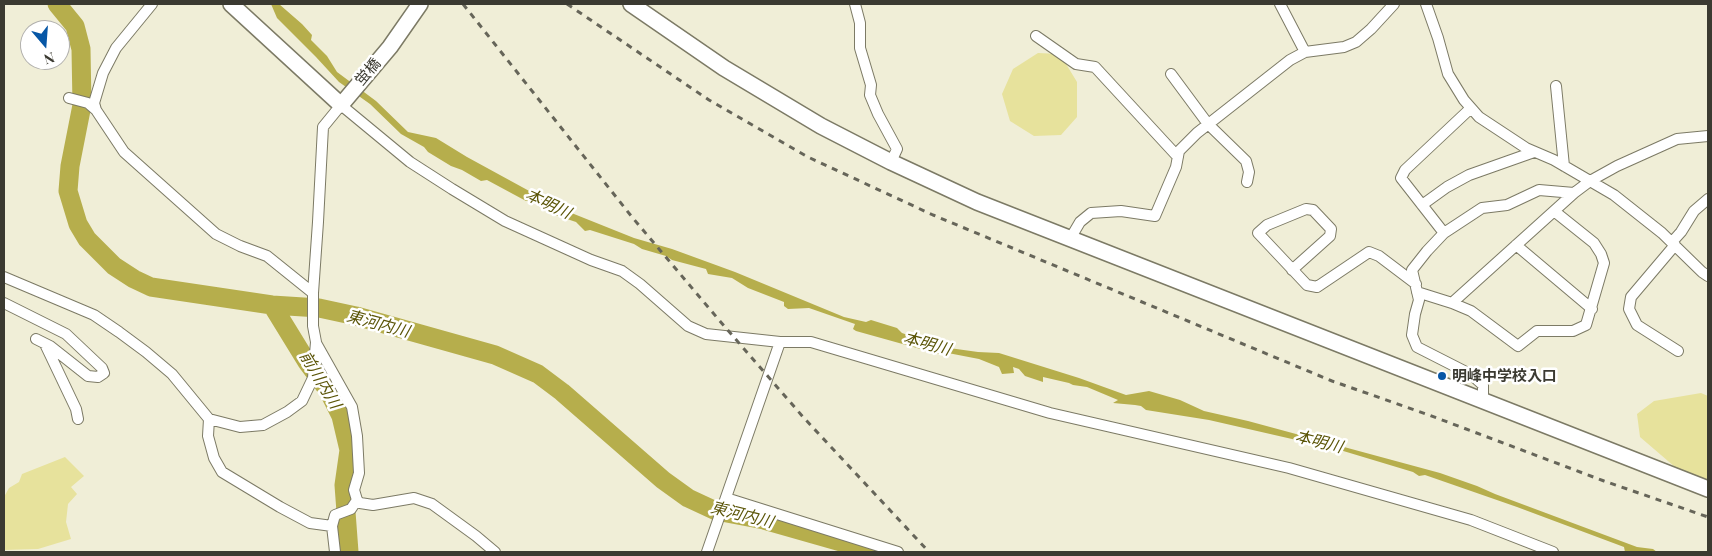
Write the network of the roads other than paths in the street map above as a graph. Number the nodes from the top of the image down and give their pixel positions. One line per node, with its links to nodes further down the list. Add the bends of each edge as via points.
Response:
1 (152, 4): 15 (street, via 116,48 103,73)
2 (231, 4): 14 (street)
3 (420, 4): 14 (street, 蛍橋, via 390,47)
4 (631, 4): 21 (street, via 724,68 821,126)
5 (855, 4): 21 (street, via 860,22 860,48 871,85 870,95 897,149)
6 (1280, 4): 10 (street)
7 (1394, 4): 10 (street, via 1356,42 1344,47)
8 (1426, 4): 16 (street, via 1448,74)
9 (1036, 36): 20 (street, via 1076,64 1094,67)
10 (1305, 52): 17 (street, via 1290,60)
11 (1171, 74): 17 (street)
12 (1556, 86): 22 (street)
13 (69, 98): 15 (street)
14 (344, 101): 37 (street, via 322,127); 42 (street, via 410,162 506,221 622,271 688,326 706,334)
15 (92, 107): 37 (street, via 124,152 216,234 267,256)
16 (1471, 108): 19 (street, via 1496,130); 27 (street, via 1405,170 1401,178)
17 (1208, 124): 20 (street, via 1179,151); 24 (street, via 1246,161)
18 (1708, 136): 23 (street, via 1677,139)
19 (1534, 152): 22 (street); 27 (street, via 1469,175)
20 (1178, 157): 30 (street, via 1155,216 1121,211 1091,213 1080,222)
21 (891, 162): 30 (street, via 977,202)
22 (1564, 166): 23 (street)
23 (1590, 181): 25 (street); 31 (street, via 1614,195)
24 (1247, 182)
25 (1574, 192): 28 (street); 29 (street, via 1539,190 1507,205 1482,208)
26 (1708, 199): 31 (street, via 1694,211)
27 (1422, 205): 29 (street)
28 (1554, 211): 32 (street); 40 (street, via 1594,243 1601,254 1604,263)
29 (1444, 233): 36 (street, via 1412,270)
30 (1070, 239): 44 (street)
31 (1674, 243): 34 (street); 43 (street, via 1631,297 1628,309 1637,325)
32 (1516, 245): 38 (street); 40 (street)
33 (1292, 270): 33 (street, via 1258,233 1267,225 1313,210 1331,229 1330,236); 36 (street, via 1307,285 1317,287 1369,252 1379,256)
34 (1708, 276)
35 (4, 278): 45 (street, via 94,315 120,332 172,374)
36 (1417, 288): 38 (street); 44 (street, via 1419,300 1412,335 1417,347 1472,374 1483,385)
37 (313, 296): 41 (street)
38 (1452, 303): 40 (street, via 1471,311 1518,346 1537,331 1573,330 1586,326)
39 (4, 304): 46 (street, via 66,334 102,368 104,373 98,377 88,376 40,341 76,409)
40 (1592, 309)
41 (316, 342): 45 (street, via 313,378 302,401 287,412 263,425 240,428); 49 (street, via 352,407 359,473)
42 (780, 342): 48 (street); 55 (street, via 811,342 1050,413 1289,468 1471,520)
43 (1678, 351)
44 (1483, 400): 47 (street)
45 (209, 418): 50 (street, via 208,436 222,472 310,522)
46 (78, 419)
47 (1708, 489)
48 (725, 502): 53 (street); 54 (street)
49 (354, 504): 50 (street, via 335,515); 52 (street, via 372,505 414,498 432,504)
50 (332, 526): 51 (street)
51 (335, 552)
52 (495, 552)
53 (707, 552)
54 (898, 552)
55 (1553, 552)

